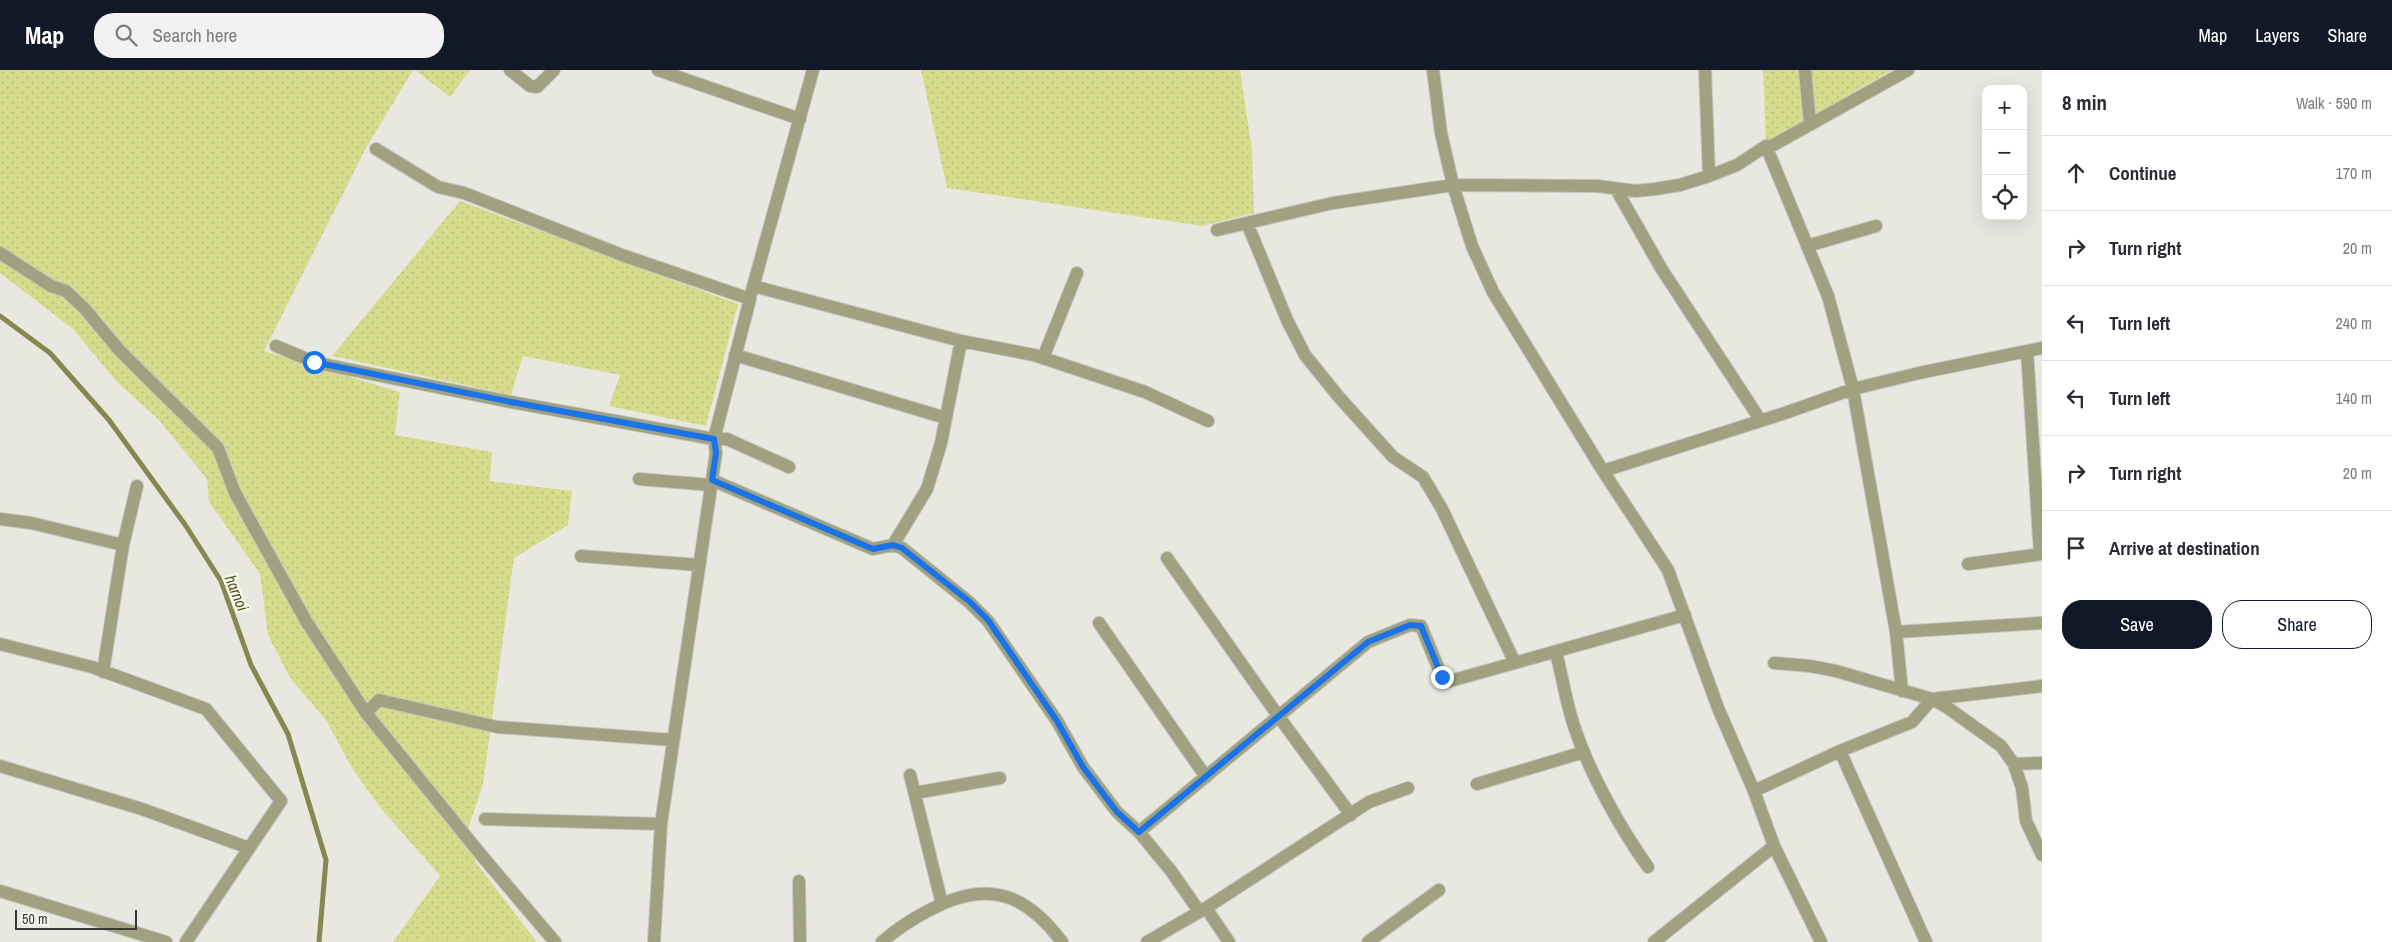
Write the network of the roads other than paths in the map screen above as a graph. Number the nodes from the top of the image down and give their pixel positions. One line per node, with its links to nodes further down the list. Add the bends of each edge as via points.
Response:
1 (510, 70): 2 (street, via 530,86 537,87)
2 (554, 70)
3 (658, 70): 9 (street)
4 (814, 70): 9 (street)
5 (1433, 70): 14 (street, via 1441,133)
6 (1704, 70): 13 (street)
7 (1805, 70): 10 (street)
8 (1903, 72): 10 (street)
9 (800, 119): 22 (street)
10 (1810, 124): 11 (street, via 1768,148)
11 (1766, 146): 13 (street, via 1737,165); 19 (street)
12 (376, 149): 23 (street, via 438,187 464,193 622,256)
13 (1709, 176): 15 (street, via 1655,189)
14 (1453, 185): 15 (street); 16 (street, via 1333,203); 36 (street, via 1472,246 1493,292)
15 (1616, 188): 33 (street, via 1660,268)
16 (1247, 223): 18 (street); 54 (street, via 1305,355 1393,457 1423,476)
17 (1876, 226): 19 (street)
18 (1217, 230)
19 (1807, 246): 30 (street, via 1828,296)
20 (0, 253): 60 (street, via 51,286 66,291 120,351 218,448 235,493 306,621)
21 (1077, 273): 29 (street)
22 (753, 286): 23 (street); 24 (street)
23 (750, 299): 28 (street)
24 (961, 341): 29 (street); 31 (street)
25 (276, 346): 34 (street, via 332,366)
26 (2042, 348): 27 (street)
27 (2026, 351): 30 (street); 43 (street)
28 (735, 356): 31 (street); 34 (street)
29 (1043, 358): 32 (street, via 1145,392)
30 (1852, 389): 33 (street); 51 (street)
31 (946, 418): 42 (street, via 927,489)
32 (1208, 421)
33 (1761, 421): 36 (street)
34 (714, 439): 35 (street, via 727,438); 38 (street, via 716,453)
35 (789, 467)
36 (1603, 471): 48 (street, via 1668,570)
37 (639, 480): 38 (street)
38 (712, 483): 42 (street, via 873,549); 47 (street)
39 (137, 486): 41 (street)
40 (0, 519): 41 (street, via 32,523)
41 (123, 545): 56 (street)
42 (893, 545): 78 (street, via 902,548 988,620 1057,721 1083,767 1117,812)
43 (2041, 554): 46 (street)
44 (580, 556): 47 (street)
45 (1167, 558): 61 (street)
46 (1968, 564)
47 (699, 565): 62 (street)
48 (1685, 615): 53 (street); 73 (street, via 1718,708)
49 (1099, 623): 70 (street)
50 (2042, 623): 51 (street)
51 (1896, 632): 58 (street)
52 (0, 644): 56 (street)
53 (1556, 652): 54 (street); 64 (street, via 1574,726)
54 (1516, 663): 61 (street, via 1450,681 1442,677 1421,626 1410,625 1368,642)
55 (1774, 663): 58 (street, via 1836,671)
56 (103, 672): 80 (street, via 206,708 281,801)
57 (2042, 686): 59 (street)
58 (1902, 691): 59 (street)
59 (1932, 699): 63 (street, via 1912,722); 66 (street, via 2001,746)
60 (366, 714): 62 (street, via 379,700 497,727); 90 (street)
61 (1279, 717): 70 (street); 75 (street)
62 (673, 740): 77 (street)
63 (1840, 751): 73 (street); 100 (street)
64 (1584, 752): 71 (street); 82 (street, via 1629,841)
65 (2042, 763): 66 (street)
66 (2014, 764): 81 (street, via 2022,788 2026,821)
67 (0, 766): 80 (street, via 142,810)
68 (910, 775): 74 (street)
69 (1000, 778): 74 (street)
70 (1206, 778): 78 (street)
71 (1477, 784)
72 (1408, 788): 75 (street, via 1369,802)
73 (1754, 791): 79 (street)
74 (915, 793): 86 (street)
75 (1351, 815): 87 (street)
76 (485, 820): 77 (street)
77 (661, 824): 91 (street)
78 (1139, 832): 87 (street)
79 (1774, 846): 98 (street); 99 (street)
80 (249, 848): 89 (street)
81 (2042, 854)
82 (1648, 867)
83 (799, 881): 92 (street)
84 (1439, 890): 97 (street)
85 (0, 891): 88 (street)
86 (942, 904): 93 (street, via 920,913); 94 (street, via 961,896 985,892 1011,898 1046,921)
87 (1202, 909): 95 (street); 96 (street)
88 (166, 942)
89 (186, 942)
90 (556, 942)
91 (654, 942)
92 (800, 942)
93 (882, 942)
94 (1062, 942)
95 (1147, 942)
96 (1229, 942)
97 (1368, 942)
98 (1654, 942)
99 (1821, 942)
100 (1926, 942)

